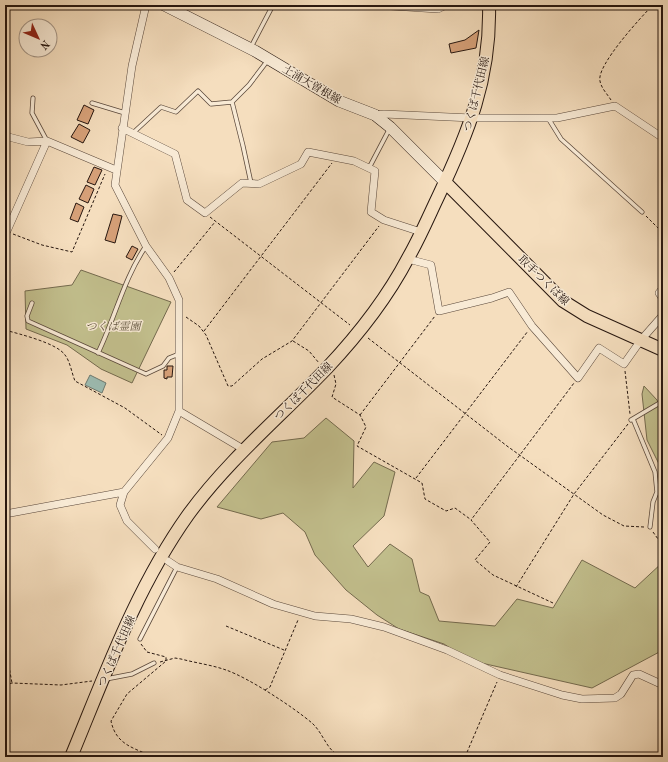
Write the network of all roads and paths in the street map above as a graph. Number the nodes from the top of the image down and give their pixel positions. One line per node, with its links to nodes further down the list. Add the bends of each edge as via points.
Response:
1 (146, 5): 14 (street)
2 (164, 5): 8 (main road, 土浦大曽根線)
3 (273, 5): 8 (lane)
4 (375, 5): 5 (street, via 438,8)
5 (446, 5)
6 (489, 5): 17 (main road, つくば千代田線, via 490,27 485,69)
7 (653, 5): 13 (path, via 622,40 600,75 600,82)
8 (250, 48): 9 (main road, 土浦大曽根線)
9 (269, 59): 11 (lane); 15 (main road, 土浦大曽根線, via 339,101)
10 (33, 98): 23 (lane, via 32,114)
11 (232, 102): 20 (lane, via 211,104 198,91 176,112 161,107); 29 (lane)
12 (92, 103): 14 (lane)
13 (615, 106): 16 (street, via 557,118); 22 (street)
14 (125, 112): 19 (street)
15 (375, 115): 17 (street); 18 (main road, 土浦大曽根線)
16 (547, 117): 17 (street); 30 (lane, via 561,139)
17 (472, 118): 28 (main road, つくば千代田線)
18 (390, 127): 26 (lane); 28 (main road, 土浦大曽根線)
19 (122, 128): 20 (street); 27 (street)
20 (133, 133): 31 (street, via 175,154 187,200)
21 (5, 136): 23 (street, via 28,142)
22 (663, 138)
23 (47, 141): 25 (street); 34 (street)
24 (336, 157): 26 (street); 29 (street, via 308,152 301,164 259,184); 38 (path)
25 (108, 166): 27 (street); 34 (path, via 72,252 42,246)
26 (370, 168): 32 (street, via 375,171 371,212)
27 (116, 170): 37 (street, via 116,185)
28 (445, 182): 35 (main road, つくば千代田線); 52 (main road, 取手つくば線, via 563,302 587,316)
29 (250, 183): 31 (street, via 242,183)
30 (642, 212): 36 (path)
31 (205, 213): 33 (path)
32 (384, 220): 35 (street); 44 (path)
33 (216, 222): 38 (path); 40 (path)
34 (6, 231)
35 (421, 232): 39 (main road, つくば千代田線)
36 (663, 233)
37 (146, 246): 40 (street); 55 (lane, via 135,263)
38 (260, 257): 44 (path); 50 (path)
39 (408, 259): 45 (street, via 431,265); 51 (main road, つくば千代田線)
40 (169, 278): 46 (street, via 179,300)
41 (663, 288): 42 (street, via 659,293)
42 (663, 299)
43 (32, 303): 55 (lane, via 27,316 28,322)
44 (320, 304): 51 (path); 53 (path)
45 (439, 311): 48 (street, via 509,292); 57 (path)
46 (179, 312): 50 (path); 56 (street)
47 (663, 315): 52 (street)
48 (532, 326): 60 (street); 63 (path)
49 (5, 330): 66 (path, via 33,338 65,354 75,381 125,408)
50 (203, 331): 53 (path, via 228,386 232,386 262,359)
51 (359, 331): 57 (path); 59 (main road, つくば千代田線)
52 (641, 340): 54 (main road, 取手つくば線); 58 (street)
53 (292, 341): 59 (path, via 309,351 321,366)
54 (663, 350)
55 (98, 353): 56 (lane, via 146,374 163,366 169,358)
56 (180, 354): 62 (street)
57 (400, 362): 63 (path); 64 (path)
58 (624, 364): 60 (street, via 599,348); 65 (path)
59 (327, 368): 64 (path, via 334,375 336,384 332,397); 67 (main road, つくば千代田線)
60 (578, 378): 68 (path)
61 (663, 401): 65 (lane)
62 (179, 411): 66 (street); 67 (street)
63 (466, 413): 68 (path); 69 (path)
64 (360, 415): 69 (path, via 366,427 357,446)
65 (632, 420): 71 (path); 74 (lane, via 656,472 657,492)
66 (168, 438): 70 (street)
67 (243, 449): 91 (main road, つくば千代田線, via 206,492 171,539 131,616)
68 (520, 455): 71 (path); 73 (path)
69 (415, 478): 73 (path, via 422,483 425,499 446,511 455,508)
70 (124, 492): 72 (street); 76 (street, via 120,505 127,521)
71 (574, 494): 74 (path, via 624,526); 79 (path)
72 (5, 514)
73 (471, 520): 79 (path, via 490,542 475,560 493,576)
74 (650, 527): 75 (path)
75 (663, 546)
76 (155, 550)
77 (168, 561): 78 (street)
78 (177, 567): 81 (street, via 217,579); 83 (lane)
79 (516, 588): 80 (path)
80 (553, 603)
81 (301, 614): 85 (path); 88 (street, via 351,619 384,627 447,650)
82 (226, 626): 85 (path)
83 (140, 639): 86 (path, via 141,646 146,652 166,656)
84 (5, 646): 89 (path)
85 (285, 650): 93 (path, via 270,687)
86 (166, 661): 87 (path); 93 (path, via 175,658 226,670); 95 (path, via 127,694 111,722 119,740)
87 (154, 662): 91 (lane, via 132,674)
88 (500, 675): 92 (street, via 582,699 615,698 621,694 633,675 639,674); 97 (path)
89 (12, 683): 90 (path); 91 (path)
90 (5, 685)
91 (101, 685): 94 (main road, つくば千代田線)
92 (663, 685)
93 (264, 691): 96 (path, via 314,725 329,750)
94 (71, 757)
95 (154, 757)
96 (341, 757)
97 (465, 757)

